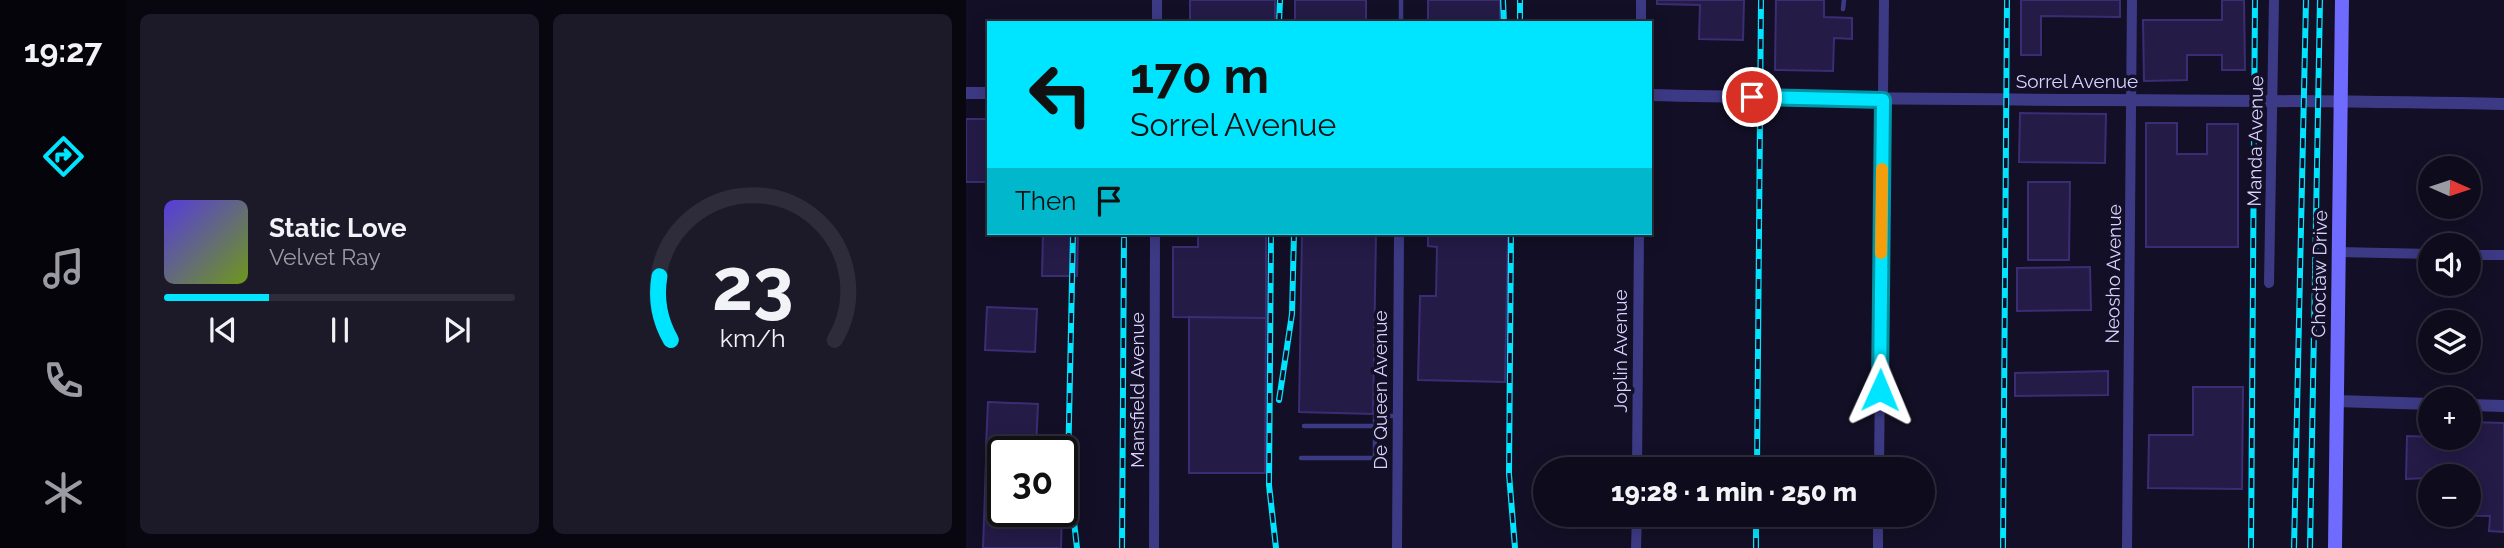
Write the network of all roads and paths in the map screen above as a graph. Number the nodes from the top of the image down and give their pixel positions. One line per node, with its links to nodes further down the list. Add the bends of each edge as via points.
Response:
1 (1157, 0): 10 (street)
2 (1401, 0): 11 (lane)
3 (1641, 0): 12 (street)
4 (1844, 0): 9 (lane)
5 (1885, 0): 16 (street)
6 (2132, 0): 17 (street, Neosho Avenue)
7 (2274, 0): 18 (street, Manda Avenue)
8 (2342, 0): 19 (main road, Choctaw Drive)
9 (1843, 9)
10 (1157, 21)
11 (1401, 21)
12 (1641, 21)
13 (966, 93): 14 (street)
14 (987, 93)
15 (1652, 95): 16 (street, Sorrel Avenue)
16 (1883, 100): 17 (street, Sorrel Avenue); 37 (street)
17 (2132, 100): 18 (street, Sorrel Avenue); 45 (street, Neosho Avenue)
18 (2274, 101): 19 (street, Sorrel Avenue); 28 (street, Manda Avenue)
19 (2340, 101): 20 (street, Sorrel Avenue); 24 (main road, Choctaw Drive)
20 (2504, 104)
21 (1156, 235): 41 (street, Mansfield Avenue)
22 (1399, 235): 33 (street, De Queen Avenue)
23 (1639, 235): 36 (street, Joplin Avenue)
24 (2338, 252): 25 (street); 29 (main road, Choctaw Drive)
25 (2418, 254)
26 (2481, 255): 27 (street)
27 (2504, 255)
28 (2269, 283)
29 (2336, 401): 30 (street); 46 (main road, Choctaw Drive)
30 (2418, 404)
31 (2481, 405): 32 (street)
32 (2504, 406)
33 (1398, 416): 35 (lane, via 1375,416); 42 (street, De Queen Avenue)
34 (1304, 426): 35 (lane)
35 (1375, 426): 38 (lane, via 1375,458)
36 (1637, 457)
37 (1879, 457)
38 (1301, 458)
39 (1637, 527): 43 (street)
40 (1878, 527): 44 (street)
41 (1154, 548)
42 (1397, 548)
43 (1636, 548)
44 (1878, 548)
45 (2127, 548)
46 (2335, 548)

